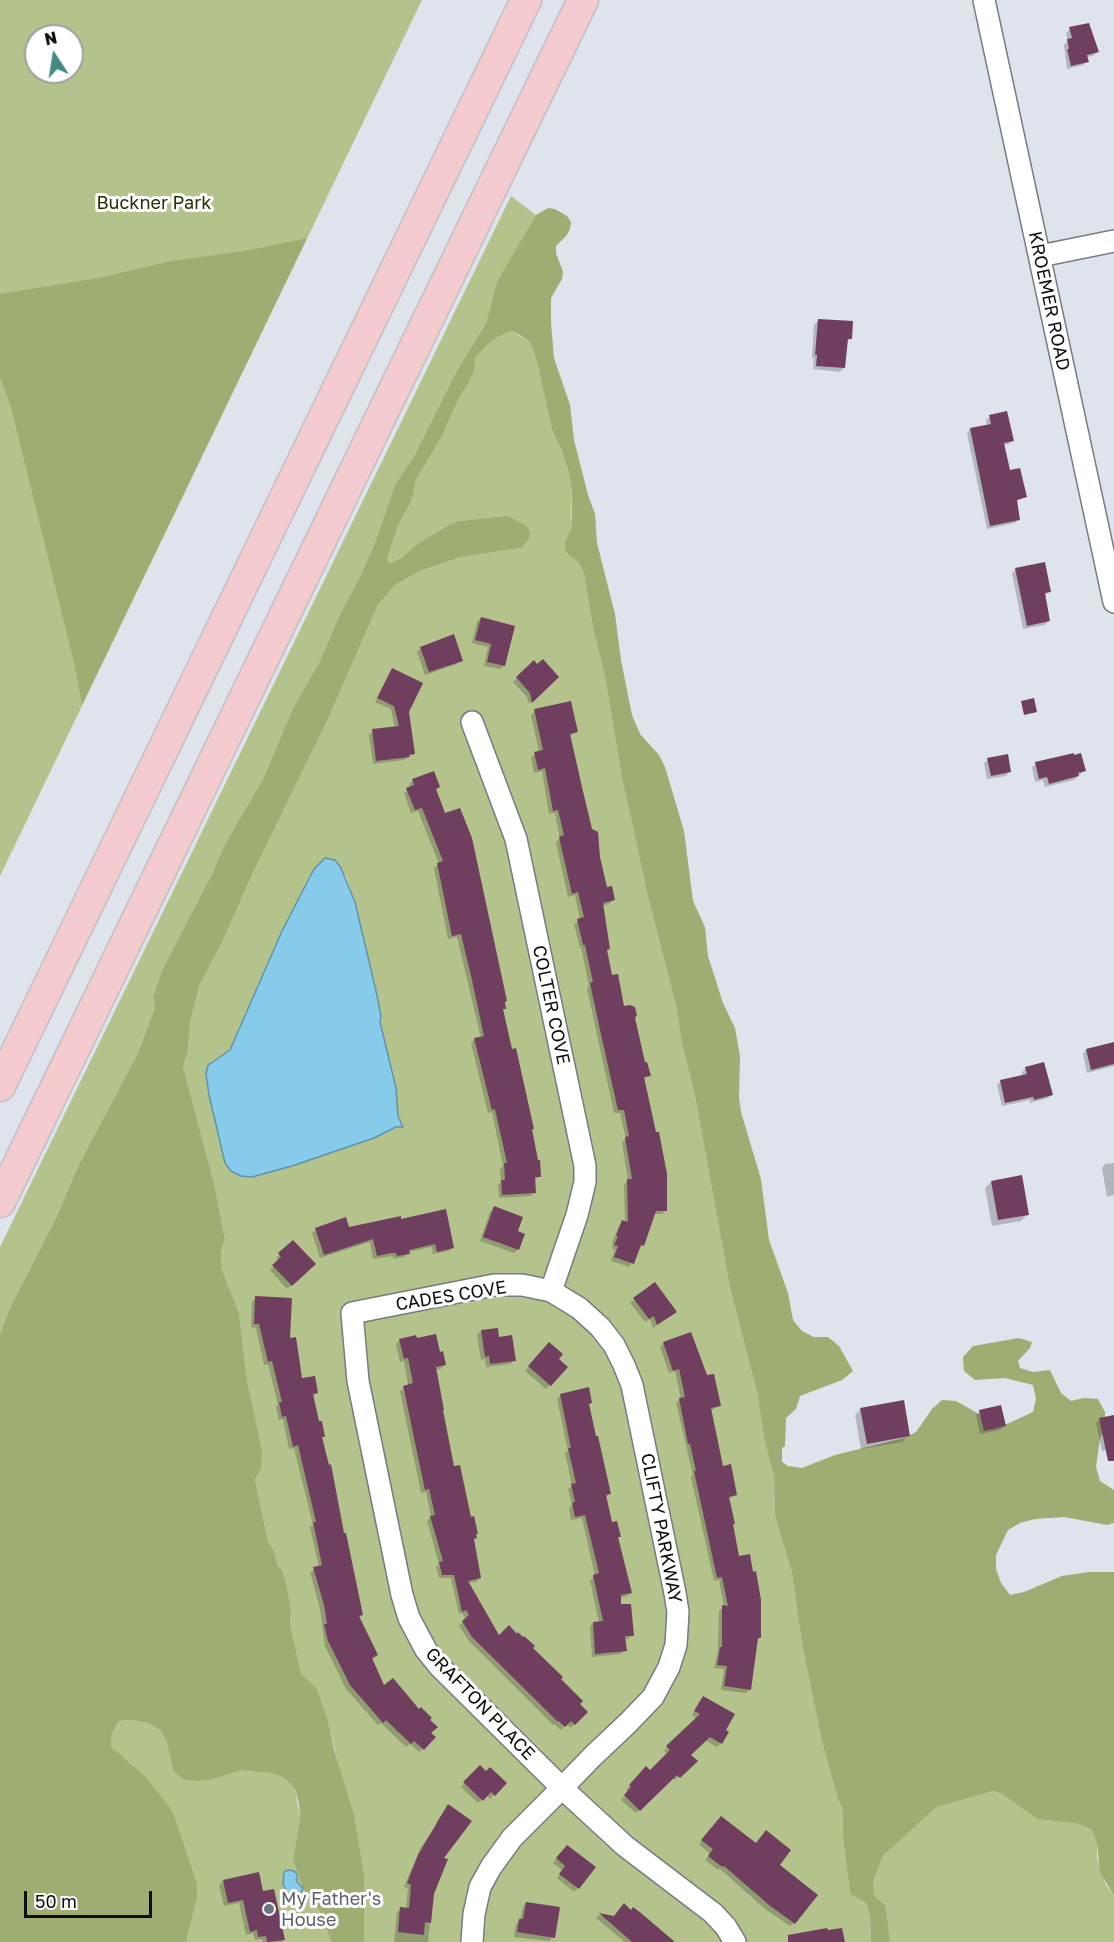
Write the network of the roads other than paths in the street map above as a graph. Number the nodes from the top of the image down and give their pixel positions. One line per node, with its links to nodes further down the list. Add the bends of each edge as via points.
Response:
1 (526, 0): 8 (highway)
2 (583, 0): 9 (highway)
3 (984, 0): 5 (street, KROEMER ROAD)
4 (1114, 240): 5 (street)
5 (1040, 256): 6 (street, KROEMER ROAD)
6 (1114, 602)
7 (472, 722): 10 (street, COLTER COVE, via 516,839 585,1166 577,1215)
8 (0, 1086)
9 (0, 1202)
10 (550, 1291): 11 (street, CADES COVE, via 494,1285); 12 (street, CLIFTY PARKWAY, via 579,1308 600,1327 614,1345 632,1385 678,1612 676,1645 653,1696)
11 (352, 1313): 12 (street, GRAFTON PLACE, via 358,1381 409,1618 439,1666)
12 (562, 1788): 13 (street, CLIFTY PARKWAY, via 512,1838 491,1867 480,1887); 14 (street, GRAFTON PLACE, via 625,1846 712,1914)
13 (472, 1942)
14 (735, 1942)

